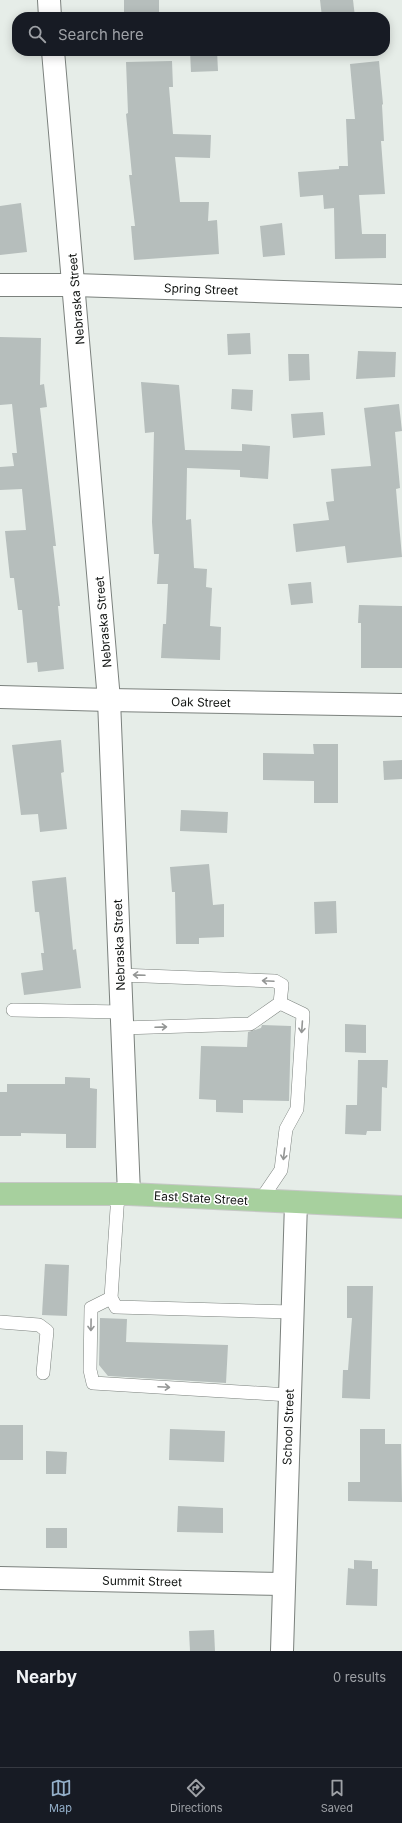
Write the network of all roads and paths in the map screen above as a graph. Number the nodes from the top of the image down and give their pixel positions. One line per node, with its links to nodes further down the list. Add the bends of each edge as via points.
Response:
1 (48, 0): 2 (street)
2 (49, 12)
3 (53, 56): 5 (street, Nebraska Street)
4 (0, 285): 5 (street, Spring Street)
5 (75, 285): 6 (street, Spring Street); 8 (street, Nebraska Street)
6 (402, 296)
7 (0, 697): 8 (street, Oak Street)
8 (109, 700): 9 (street, Oak Street); 10 (street, Nebraska Street)
9 (402, 705)
10 (120, 975): 11 (lane, one-way to 10, via 282,985 275,981); 13 (street, Nebraska Street)
11 (280, 1003): 13 (lane, one-way to 11, via 250,1024); 16 (lane, one-way to 16, via 303,1014 297,1109 286,1129 281,1170)
12 (12, 1010): 13 (lane)
13 (122, 1020): 15 (street, Nebraska Street)
14 (0, 1194): 15 (main road, East State Street)
15 (124, 1194): 16 (main road, East State Street); 19 (lane)
16 (260, 1201): 17 (main road, East State Street)
17 (296, 1203): 18 (main road, East State Street); 20 (street, School Street)
18 (402, 1207)
19 (111, 1298): 20 (lane, via 116,1307); 23 (lane, one-way to 23, via 91,1308 90,1370 93,1383)
20 (292, 1312): 23 (street, School Street)
21 (0, 1322): 22 (lane, via 39,1325 47,1331)
22 (43, 1373)
23 (289, 1395): 25 (street, School Street)
24 (0, 1578): 25 (street, Summit Street)
25 (283, 1584): 26 (street, School Street)
26 (282, 1651)

